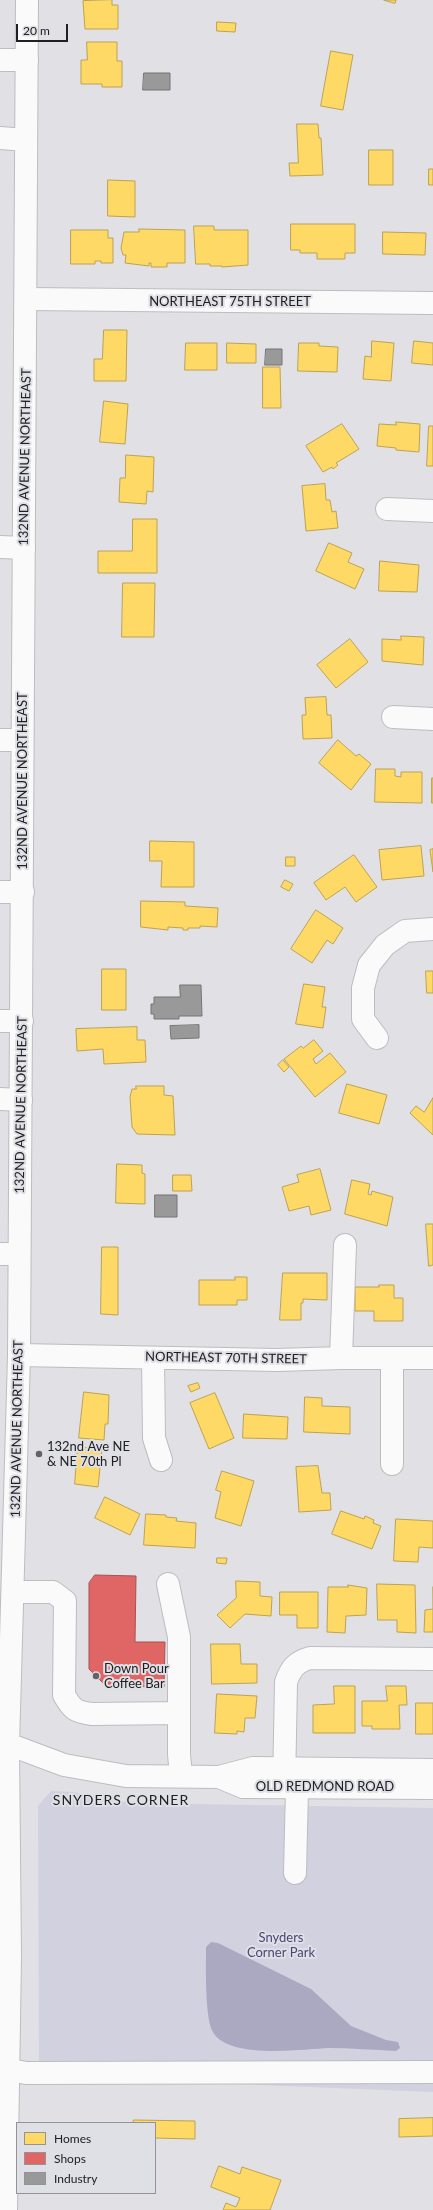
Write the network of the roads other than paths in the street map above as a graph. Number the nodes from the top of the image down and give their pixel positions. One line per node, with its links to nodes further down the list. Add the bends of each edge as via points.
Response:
1 (27, 0): 3 (main road, 132ND AVENUE NORTHEAST)
2 (0, 60): 3 (main road)
3 (27, 60): 5 (main road, 132ND AVENUE NORTHEAST)
4 (0, 138): 5 (main road)
5 (26, 140): 6 (main road, 132ND AVENUE NORTHEAST)
6 (27, 299): 7 (main road, NORTHEAST 75TH STREET); 11 (main road, 132ND AVENUE NORTHEAST)
7 (433, 303)
8 (387, 509): 9 (main road)
9 (433, 511)
10 (0, 547): 11 (main road)
11 (24, 548): 15 (main road, 132ND AVENUE NORTHEAST)
12 (393, 717): 13 (main road)
13 (433, 718)
14 (0, 740): 15 (main road)
15 (22, 740): 17 (main road, 132ND AVENUE NORTHEAST)
16 (0, 892): 17 (main road)
17 (23, 892): 20 (main road, 132ND AVENUE NORTHEAST)
18 (433, 929): 21 (main road, via 404,931 385,945 369,965 362,988 363,1019)
19 (0, 1021): 20 (main road)
20 (22, 1021): 22 (main road, 132ND AVENUE NORTHEAST)
21 (377, 1038)
22 (10, 1100): 24 (main road, 132ND AVENUE NORTHEAST)
23 (345, 1245): 27 (main road)
24 (9, 1254): 25 (main road, 132ND AVENUE NORTHEAST)
25 (19, 1355): 26 (main road, NORTHEAST 70TH STREET); 32 (main road, 132ND AVENUE NORTHEAST)
26 (153, 1358): 27 (main road, NORTHEAST 70TH STREET); 30 (main road, via 154,1438)
27 (341, 1358): 28 (main road, NORTHEAST 70TH STREET)
28 (392, 1358): 29 (main road, NORTHEAST 70TH STREET); 31 (main road)
29 (433, 1358)
30 (161, 1460)
31 (392, 1464)
32 (7, 1530): 34 (main road, 132ND AVENUE NORTHEAST)
33 (168, 1584): 37 (main road, via 179,1637)
34 (13, 1592): 36 (main road, 132ND AVENUE NORTHEAST); 37 (main road, via 53,1592 65,1601 64,1695 70,1706 78,1712)
35 (433, 1659): 41 (main road, via 310,1658 299,1661 290,1670 286,1682)
36 (5, 1693): 38 (main road, 132ND AVENUE NORTHEAST)
37 (179, 1713): 40 (main road)
38 (4, 1743): 40 (main road, OLD REDMOND ROAD, via 64,1765 126,1776); 43 (main road, 132ND AVENUE NORTHEAST)
39 (433, 1770): 41 (main road, OLD REDMOND ROAD)
40 (181, 1776): 41 (main road, OLD REDMOND ROAD, via 219,1777 244,1787)
41 (289, 1781): 42 (main road, OLD REDMOND ROAD); 44 (main road)
42 (433, 1788)
43 (5, 1825): 45 (main road, 132ND AVENUE NORTHEAST)
44 (295, 1872)
45 (5, 1957): 46 (main road, 132ND AVENUE NORTHEAST)
46 (4, 2068): 47 (main road, via 26,2073); 48 (main road, 132ND AVENUE NORTHEAST)
47 (433, 2072)
48 (6, 2210)

